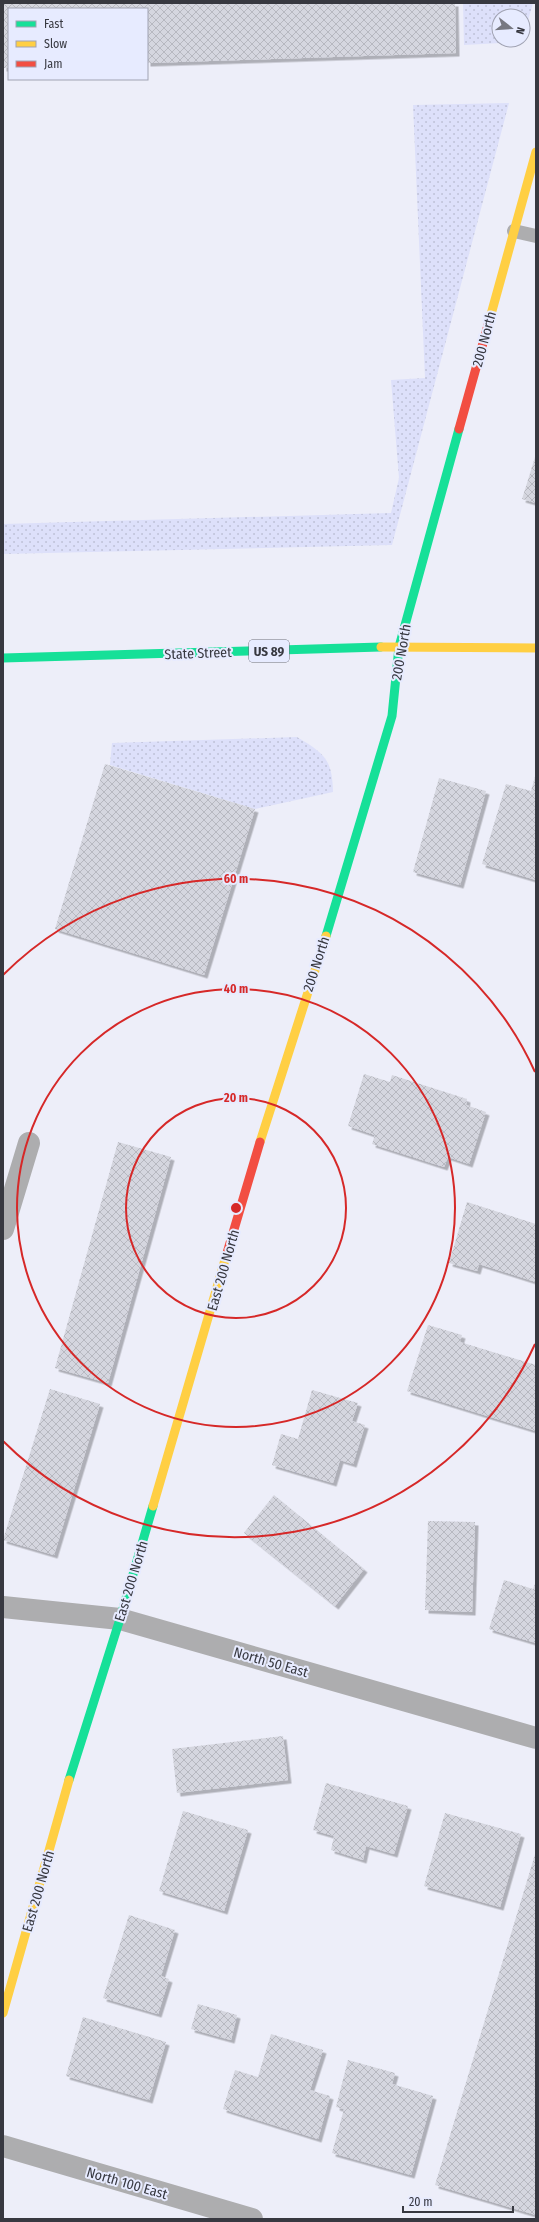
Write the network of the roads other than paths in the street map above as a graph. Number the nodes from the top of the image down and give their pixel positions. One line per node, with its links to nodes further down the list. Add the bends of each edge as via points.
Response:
1 (536, 152): 2 (street, 200 North)
2 (514, 231): 3 (lane); 4 (street, 200 North)
3 (536, 236)
4 (399, 647): 5 (street, State Street / US 89); 6 (street, State Street / US 89); 8 (street, 200 North, via 392,716 344,878)
5 (536, 648)
6 (3, 658)
7 (29, 1143): 9 (street)
8 (258, 1148): 11 (street, East 200 North)
9 (3, 1229)
10 (3, 1607): 11 (street, North 50 East)
11 (120, 1619): 12 (street, North 50 East); 13 (street, East 200 North, via 78,1744)
12 (536, 1738)
13 (4, 2005)
14 (3, 2146): 15 (street, North 100 East)
15 (252, 2219)

